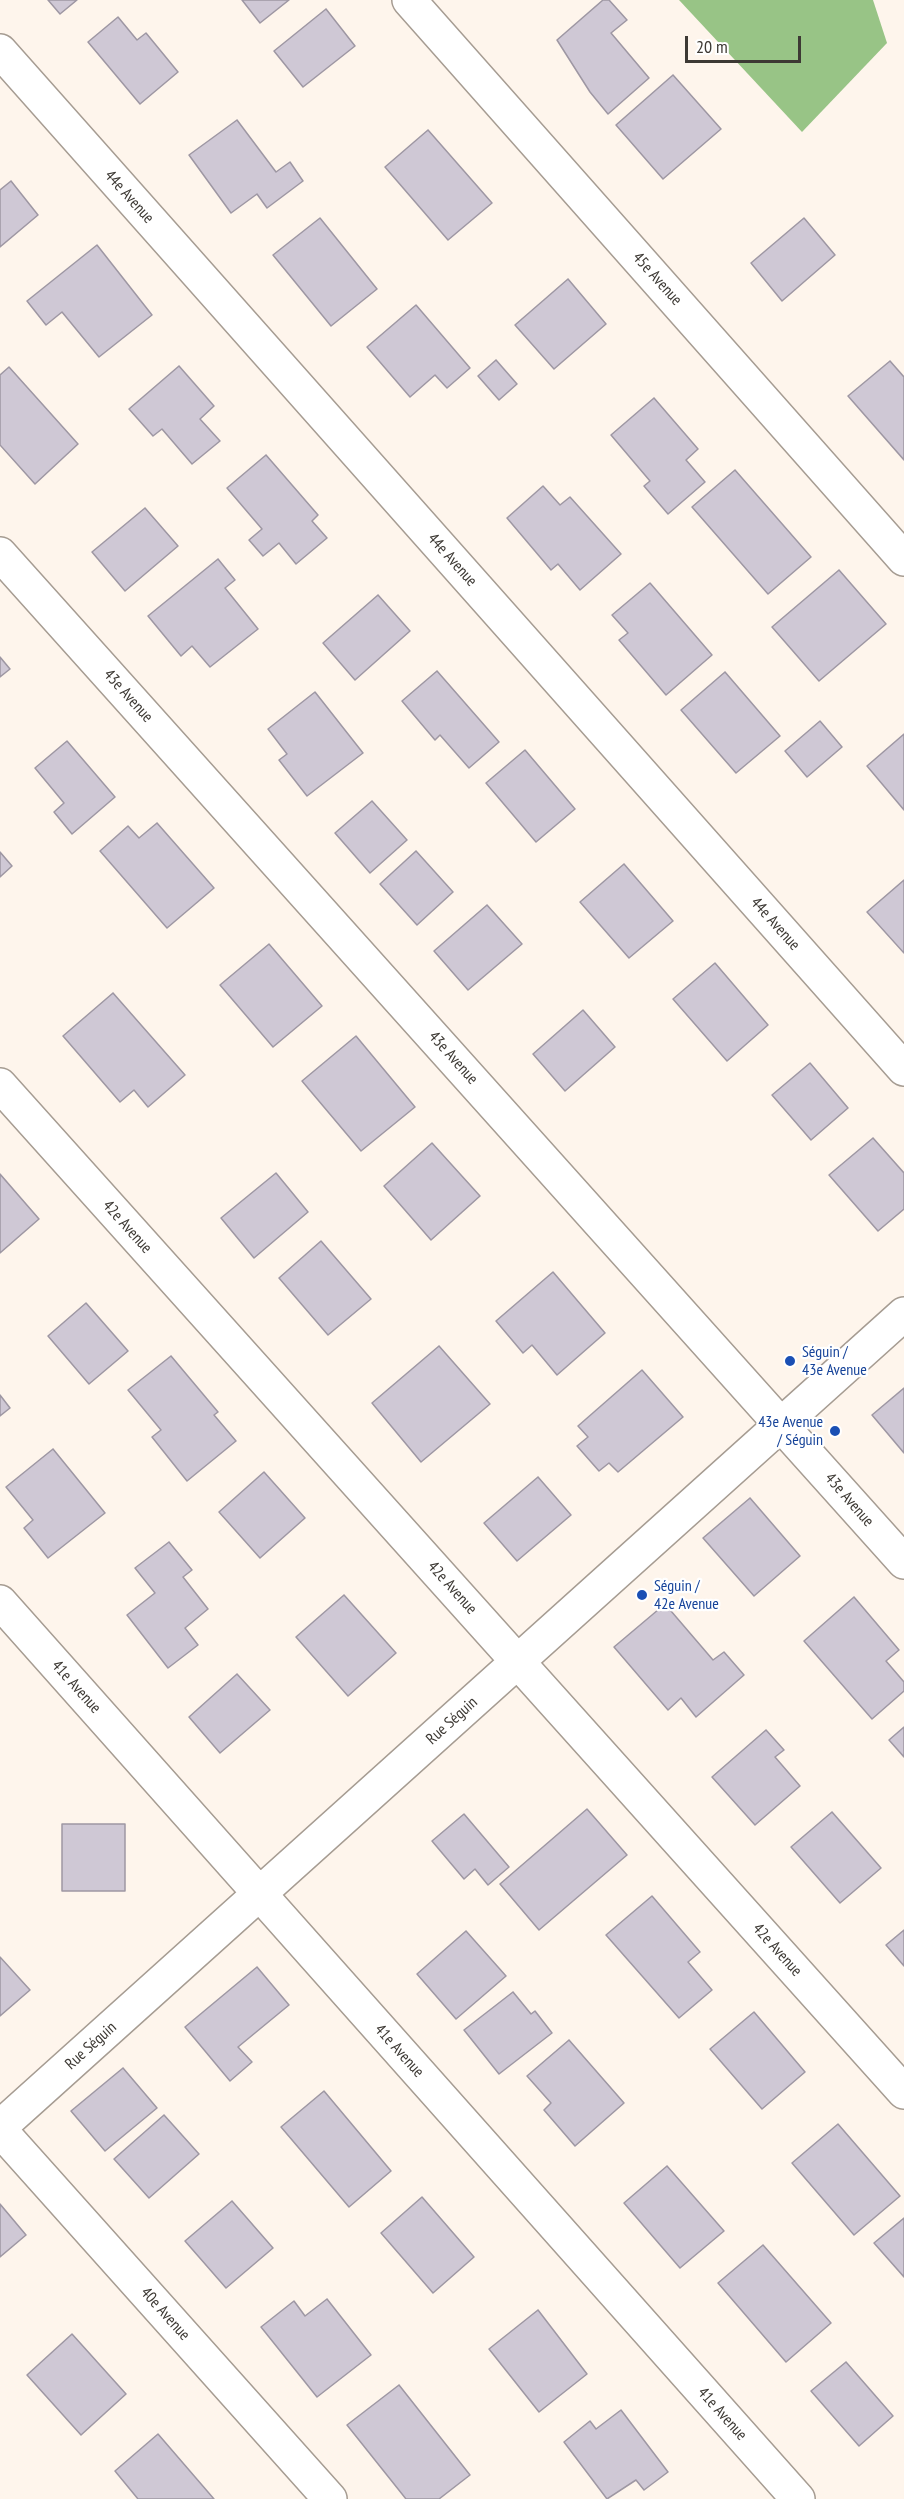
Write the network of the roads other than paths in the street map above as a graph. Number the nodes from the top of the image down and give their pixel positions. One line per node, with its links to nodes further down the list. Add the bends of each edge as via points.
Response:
1 (409, 0): 4 (street, 45e Avenue)
2 (0, 51): 5 (street, 44e Avenue)
3 (0, 554): 8 (street, 43e Avenue)
4 (904, 559)
5 (904, 1069)
6 (0, 1085): 11 (street, 42e Avenue)
7 (904, 1314): 8 (street, Rue Séguin)
8 (782, 1424): 9 (street, 43e Avenue); 11 (street, Rue Séguin)
9 (904, 1562)
10 (0, 1602): 12 (street, 41e Avenue)
11 (518, 1662): 12 (street, Rue Séguin); 13 (street, 42e Avenue)
12 (260, 1894): 14 (street, Rue Séguin); 16 (street, 41e Avenue)
13 (904, 2092)
14 (0, 2128): 15 (street, 40e Avenue)
15 (330, 2499)
16 (798, 2499)

